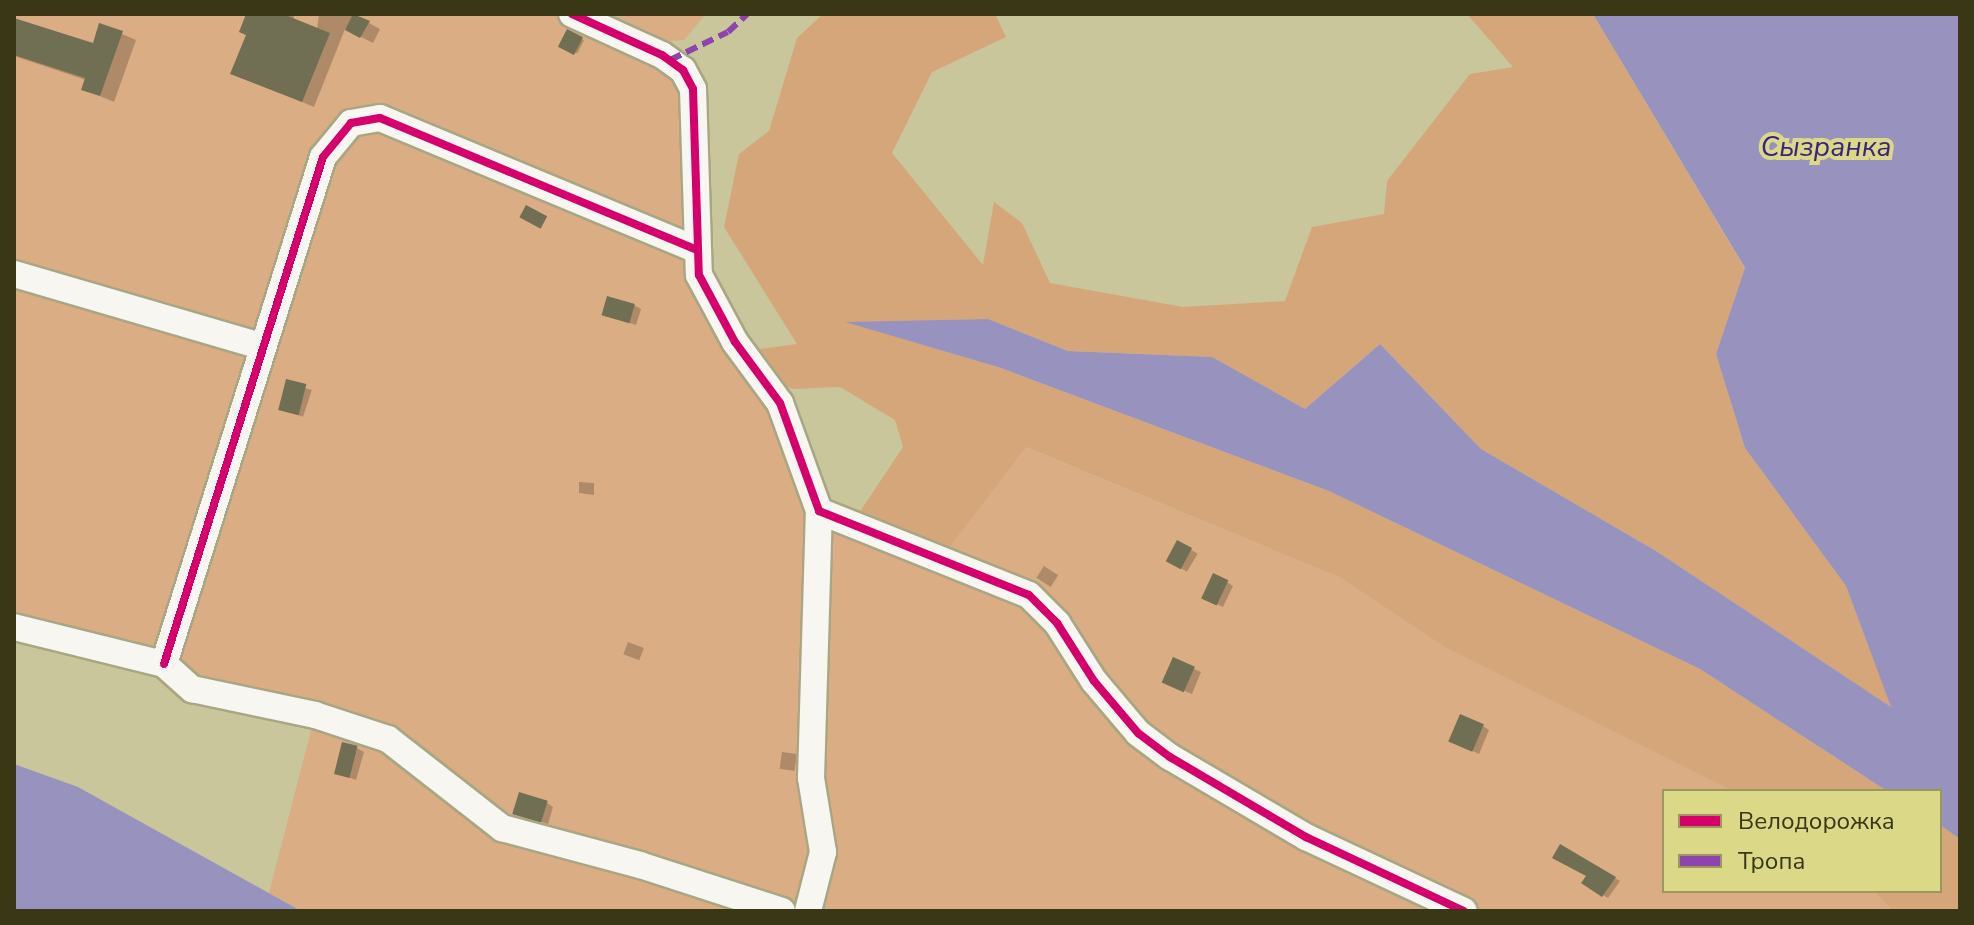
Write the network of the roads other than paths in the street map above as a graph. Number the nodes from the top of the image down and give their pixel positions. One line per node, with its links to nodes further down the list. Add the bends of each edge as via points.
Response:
1 (572, 14): 2 (street, via 662,55 683,70 693,89)
2 (695, 249): 4 (street, via 380,118 351,123 323,157); 5 (street, via 699,275 735,342 780,403)
3 (14, 274): 4 (street)
4 (263, 347): 7 (street)
5 (819, 511): 9 (street, via 811,778 823,852); 10 (street, via 1029,595 1057,623 1094,681 1138,733 1170,757 1306,837)
6 (14, 627): 7 (street)
7 (164, 664): 8 (street, via 192,689 315,715 388,739 502,828)
8 (782, 911)
9 (808, 911)
10 (1464, 911)

